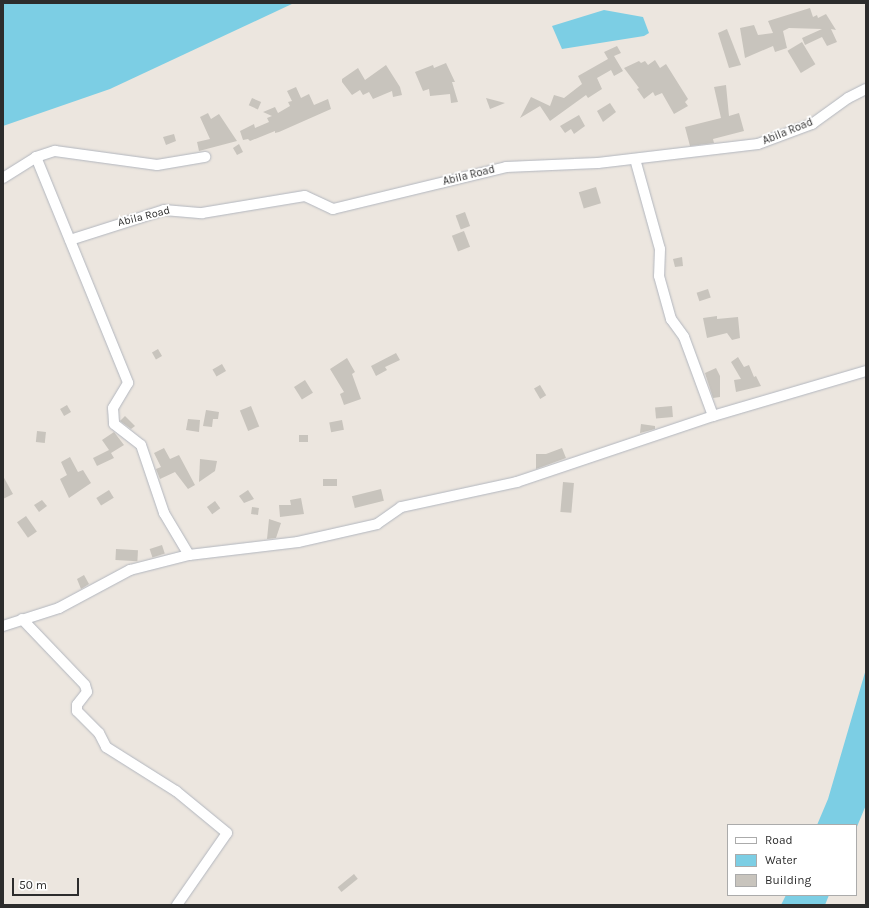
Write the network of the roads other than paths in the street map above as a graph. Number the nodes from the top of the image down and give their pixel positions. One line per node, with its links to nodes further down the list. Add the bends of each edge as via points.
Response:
1 (866, 88): 4 (street, Abila Road, via 812,124 758,144 721,146)
2 (36, 157): 3 (street, via 54,151 157,165); 5 (street); 6 (street)
3 (205, 157)
4 (635, 159): 6 (street, Abila Road, via 557,166 506,167 333,209 305,196 202,213 164,210); 8 (street, via 660,249 659,276 671,320 684,337)
5 (3, 178)
6 (70, 240): 9 (street, via 128,383 113,408 114,424 141,445 164,513)
7 (866, 371): 8 (street)
8 (713, 416): 9 (street, via 517,482 402,507 377,524 298,542)
9 (189, 555): 10 (street, via 130,570 59,608)
10 (22, 619): 11 (street); 12 (street, via 85,685 87,692 77,705 77,711 99,733 106,747 176,791 227,833)
11 (3, 626)
12 (177, 905)

